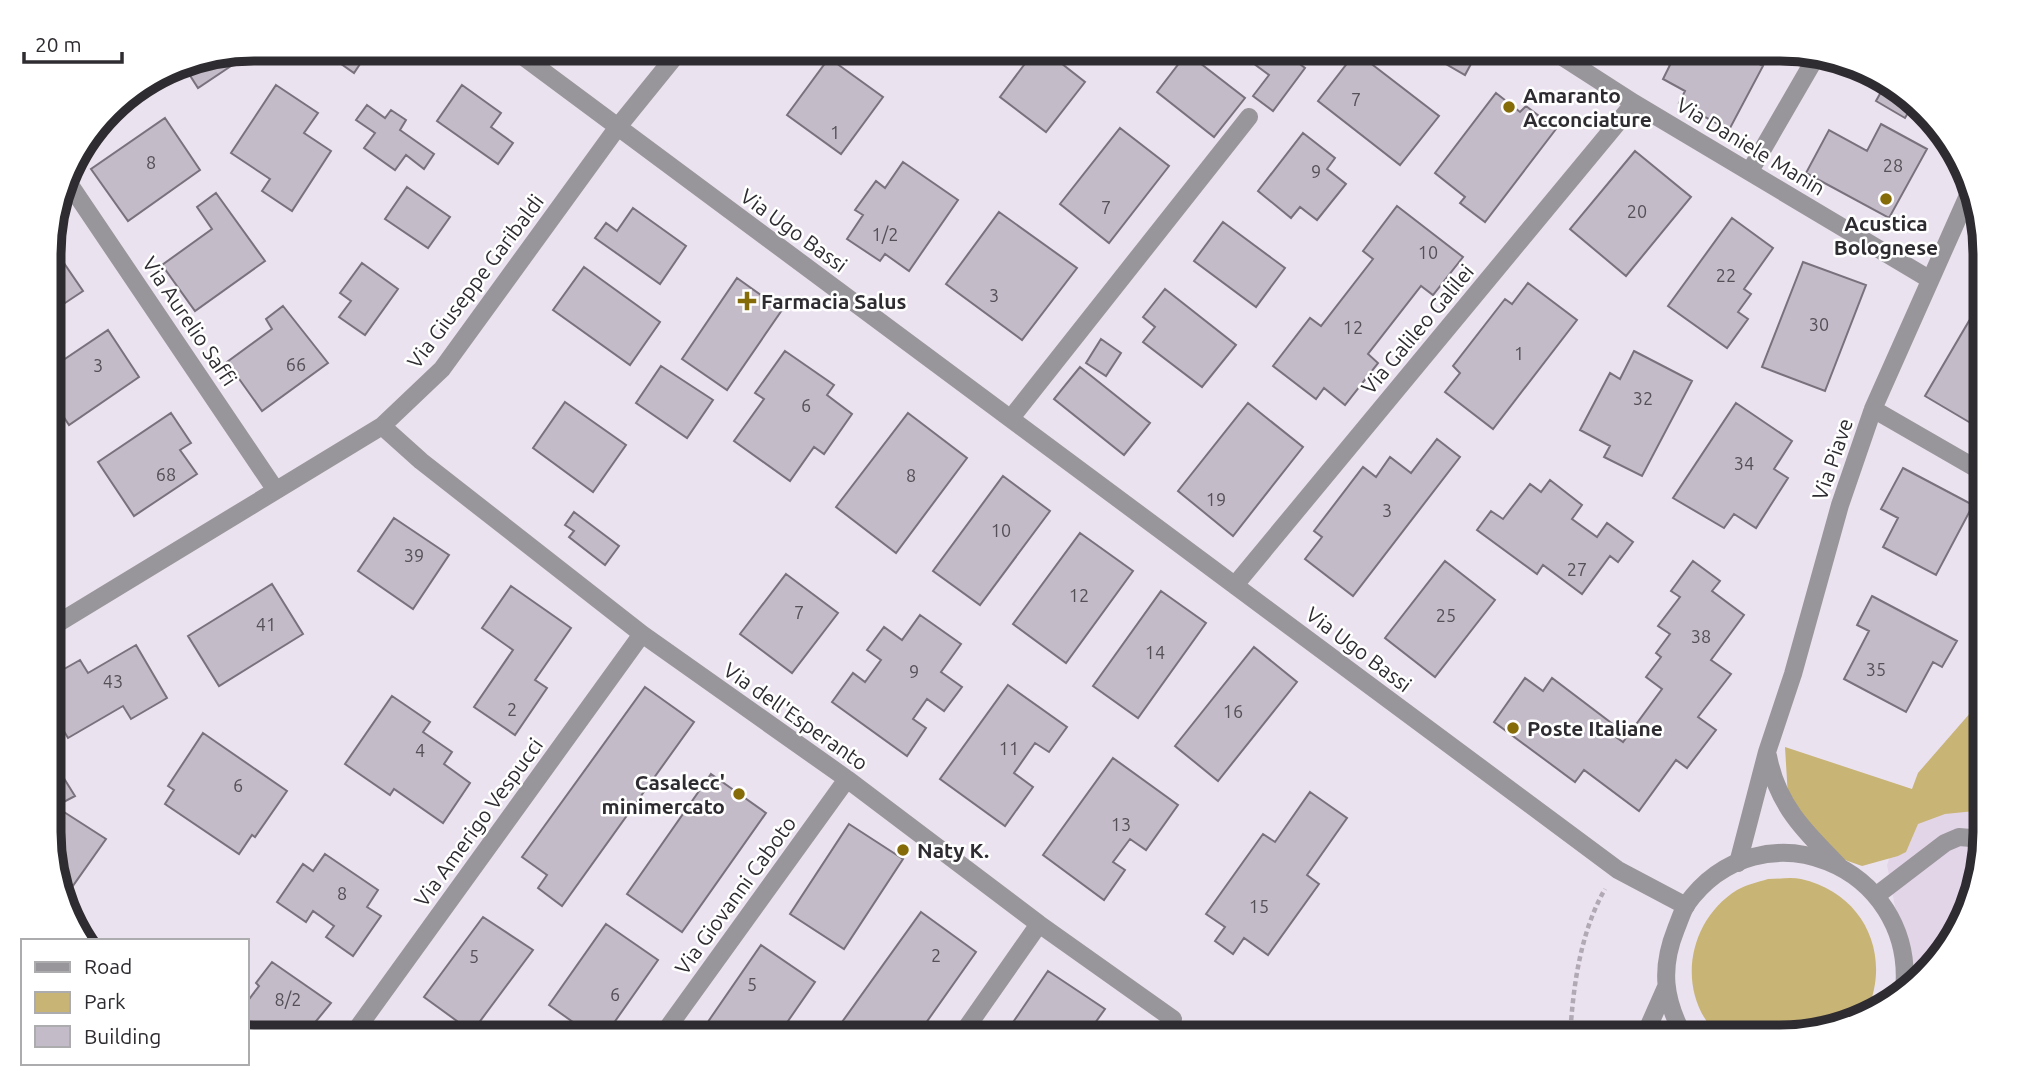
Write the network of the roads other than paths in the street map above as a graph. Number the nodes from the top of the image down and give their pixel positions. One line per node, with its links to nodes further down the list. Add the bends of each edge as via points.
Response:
1 (1569, 61): 5 (street, Via Daniele Manin)
2 (530, 62): 7 (street, Via Ugo Bassi)
3 (671, 62): 7 (street, Via Giuseppe Garibaldi)
4 (1812, 64): 8 (street)
5 (1634, 103): 8 (street, Via Daniele Manin); 17 (street, Via Galileo Galilei)
6 (1249, 117): 13 (street)
7 (617, 128): 13 (street, Via Ugo Bassi); 14 (street, Via Giuseppe Garibaldi, via 442,369)
8 (1750, 171): 11 (street, Via Daniele Manin)
9 (73, 189): 16 (street, Via Aurelio Saffi)
10 (1965, 201): 11 (street, Via Piave)
11 (1929, 279): 12 (street, Via Piave)
12 (1873, 409): 15 (street); 20 (street, Via Piave)
13 (1011, 418): 17 (street, Via Ugo Bassi)
14 (382, 426): 16 (street, Via Giuseppe Garibaldi); 19 (street, Via dell'Esperanto)
15 (1973, 467)
16 (275, 489): 18 (street, Via Giuseppe Garibaldi)
17 (1235, 585): 26 (street, Via Ugo Bassi, via 1618,870)
18 (61, 621)
19 (642, 634): 21 (street, Via dell'Esperanto); 33 (street, Via Amerigo Vespucci)
20 (1767, 752): 23 (street, Via Piave); 24 (street, via 1772,779 1785,804)
21 (847, 779): 27 (street, Via dell'Esperanto); 34 (street, Via Giovanni Caboto)
22 (1973, 838): 25 (street, via 1945,843)
23 (1738, 863): 24 (street, via 1785,853); 26 (street, via 1713,877)
24 (1838, 865): 25 (street)
25 (1877, 895): 28 (street, via 1901,942)
26 (1686, 906): 29 (street, via 1667,952)
27 (1039, 924): 30 (street, Via dell'Esperanto, via 1173,1019); 35 (street)
28 (1904, 979)
29 (1666, 987): 31 (street); 32 (street)
30 (1169, 1024)
31 (1650, 1024)
32 (1677, 1024)
33 (360, 1025)
34 (670, 1025)
35 (969, 1025)

